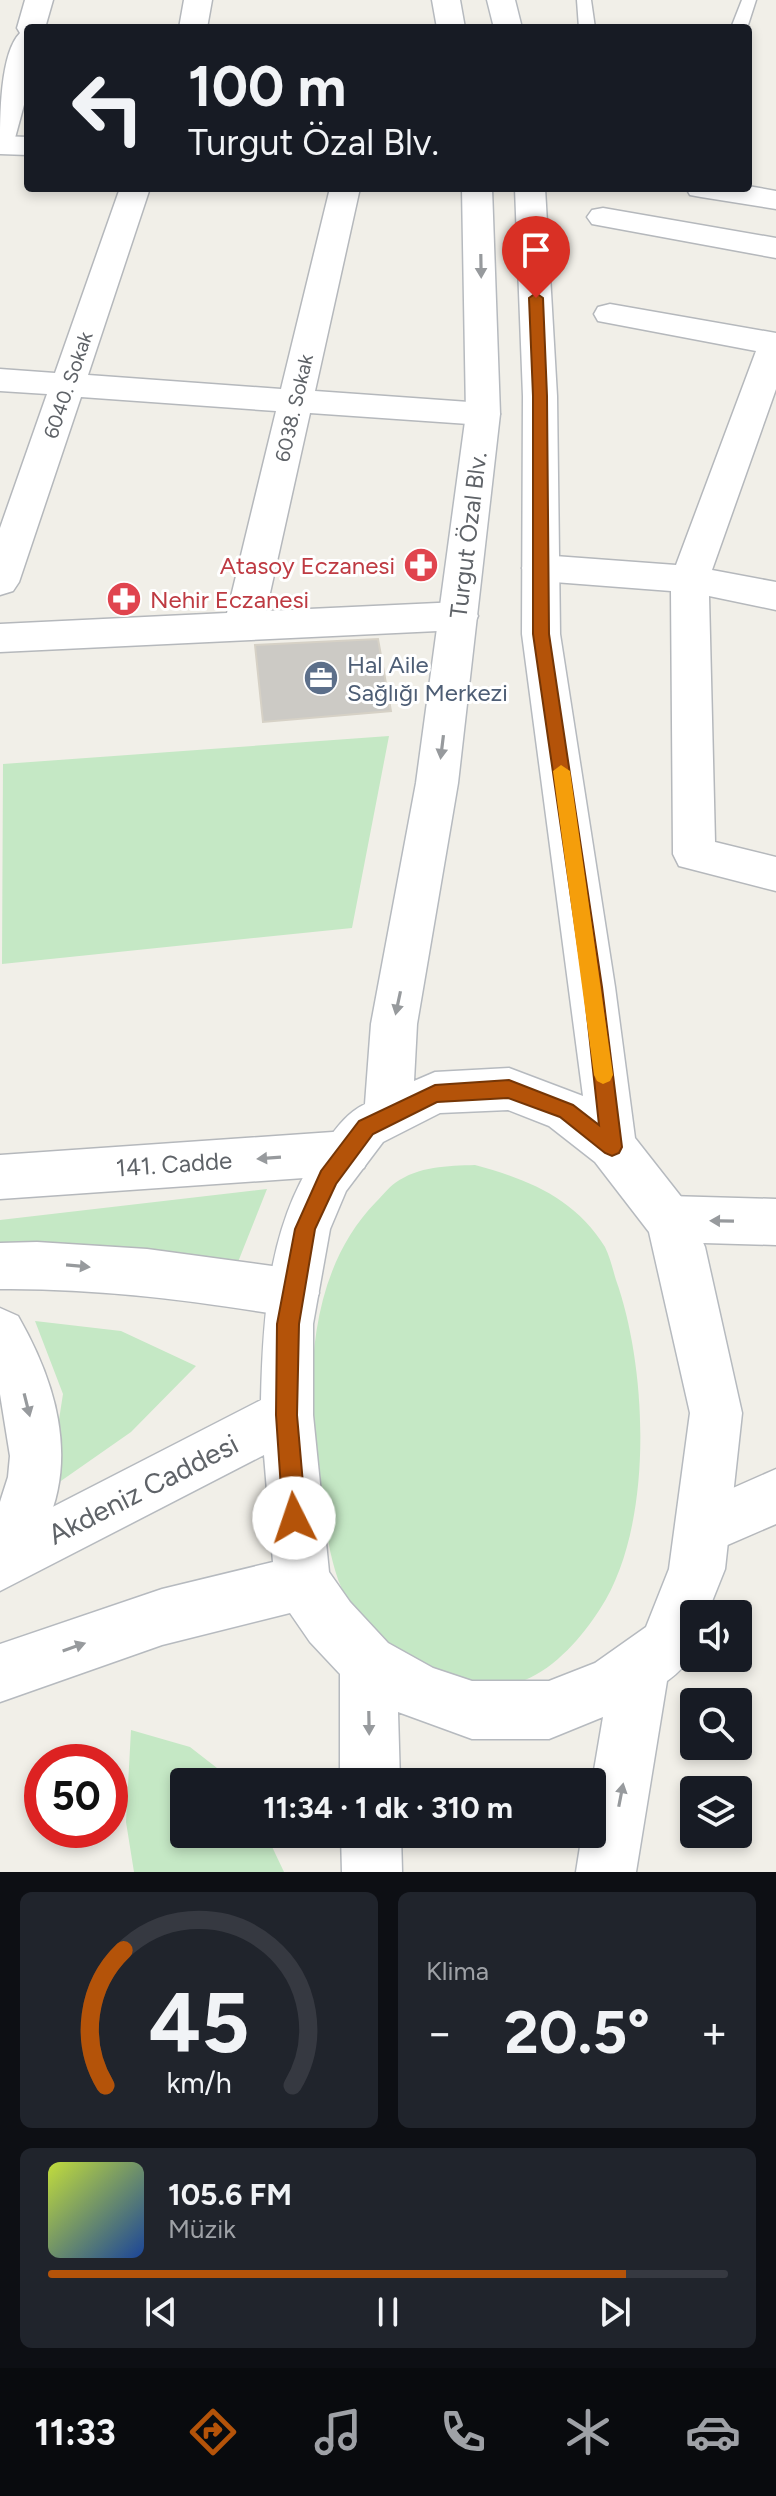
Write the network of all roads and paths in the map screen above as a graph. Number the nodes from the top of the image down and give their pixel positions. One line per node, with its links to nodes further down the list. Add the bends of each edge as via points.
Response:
1 (39, 0): 7 (street)
2 (198, 0): 8 (street)
3 (446, 0): 9 (street)
4 (501, 0): 10 (street)
5 (584, 0): 11 (lane)
6 (749, 0): 12 (lane)
7 (32, 24)
8 (194, 24)
9 (450, 24)
10 (507, 24)
11 (587, 24)
12 (740, 24)
13 (24, 53): 14 (street)
14 (0, 138)
15 (0, 145): 16 (street)
16 (24, 146)
17 (134, 192): 28 (street, 6040. Sokak)
18 (344, 192): 29 (street, 6038. Sokak)
19 (477, 192): 30 (street, Turgut Özal Blv., one-way to 30)
20 (530, 192): 31 (street)
21 (726, 192): 22 (street)
22 (776, 200)
23 (603, 217): 24 (street)
24 (776, 248)
25 (610, 314): 26 (street)
26 (775, 344): 32 (street)
27 (0, 380): 28 (street)
28 (68, 384): 29 (street); 33 (street, 6040. Sokak)
29 (295, 402): 30 (street); 36 (street, 6038. Sokak)
30 (483, 414): 35 (street, Turgut Özal Blv.)
31 (541, 568): 32 (street); 40 (street, via 541,634)
32 (690, 579): 34 (street); 38 (street, via 694,854)
33 (0, 582)
34 (776, 596)
35 (459, 616): 36 (street); 39 (street, Turgut Özal Blv., one-way to 39, via 428,843 394,1024)
36 (243, 628): 37 (street)
37 (0, 638)
38 (776, 874)
39 (388, 1117): 40 (street, via 435,1093 509,1089 566,1111); 41 (street, via 366,1127)
40 (612, 1147): 43 (street)
41 (347, 1153): 42 (street, 141. Cadde, one-way to 42); 46 (street, via 328,1177 305,1229)
42 (0, 1177)
43 (669, 1219): 44 (street, one-way to 43); 50 (street, via 680,1247 716,1413)
44 (776, 1222)
45 (0, 1266): 46 (street, one-way to 46, via 53,1264 206,1278)
46 (294, 1293): 48 (street, via 288,1324)
47 (0, 1333): 51 (street, one-way to 51, via 14,1356 36,1441 31,1495)
48 (287, 1415): 52 (street, Akdeniz Caddesi); 53 (street)
49 (776, 1496): 50 (street)
50 (702, 1529): 55 (street, via 697,1569 666,1647)
51 (0, 1551)
52 (0, 1563)
53 (302, 1582): 54 (street); 56 (street, one-way to 53, via 162,1617)
54 (368, 1663): 55 (street, via 420,1693 472,1710 549,1710 614,1684); 57 (street, one-way to 57)
55 (641, 1665): 60 (street, one-way to 55)
56 (0, 1673)
57 (370, 1768)
58 (371, 1848): 59 (street)
59 (372, 1872)
60 (606, 1872)

